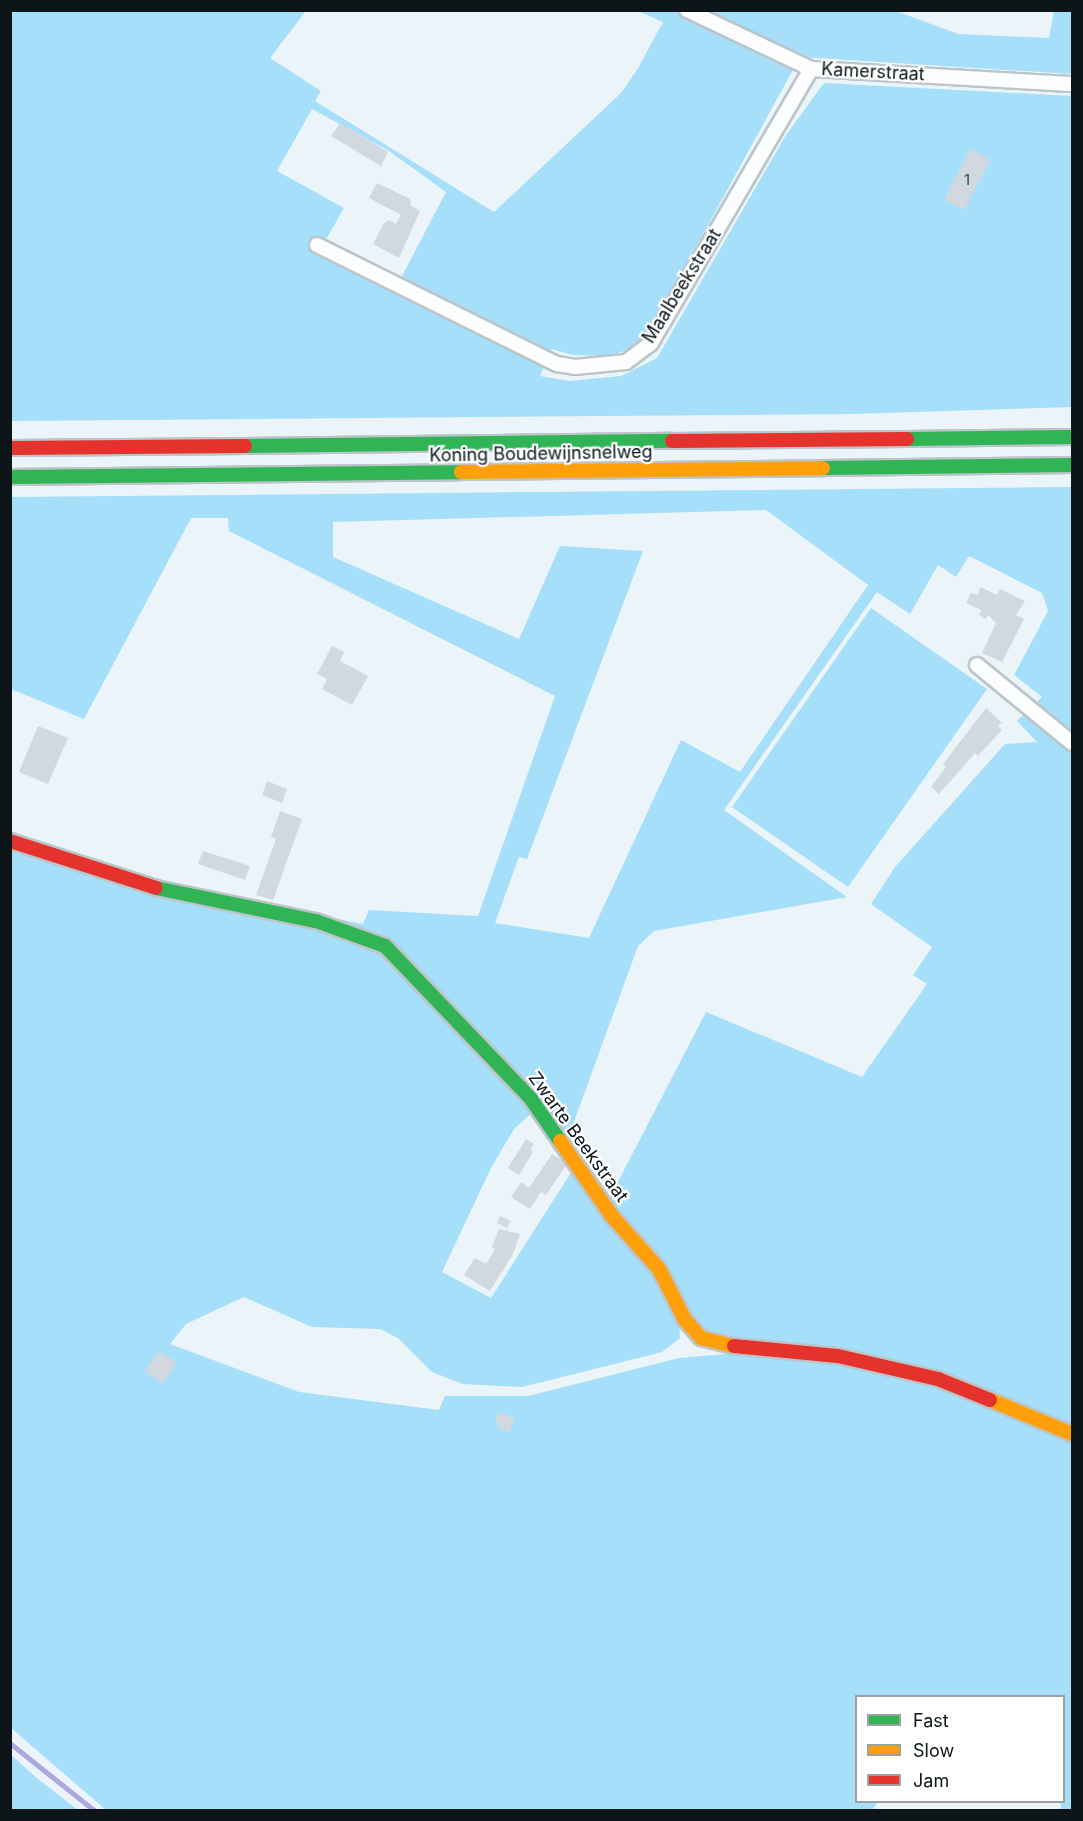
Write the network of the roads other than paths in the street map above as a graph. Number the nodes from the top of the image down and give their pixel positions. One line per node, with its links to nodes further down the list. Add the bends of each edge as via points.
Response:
1 (687, 10): 2 (street, Kamerstraat)
2 (811, 69): 3 (street, Kamerstraat); 4 (street, Maalbeekstraat, via 651,343 626,362 575,368 557,364)
3 (1072, 84)
4 (317, 245)
5 (1072, 437): 6 (main road, Koning Boudewijnsnelweg)
6 (10, 448)
7 (1072, 465): 8 (main road, Koning Boudewijnsnelweg)
8 (10, 477)
9 (977, 665): 10 (street)
10 (1072, 743)
11 (10, 841): 12 (main road, Zwarte Beekstraat, via 130,883 316,921 385,946 531,1099 611,1215 659,1269 685,1320 701,1338 724,1345 838,1356 938,1379)
12 (1072, 1434)

